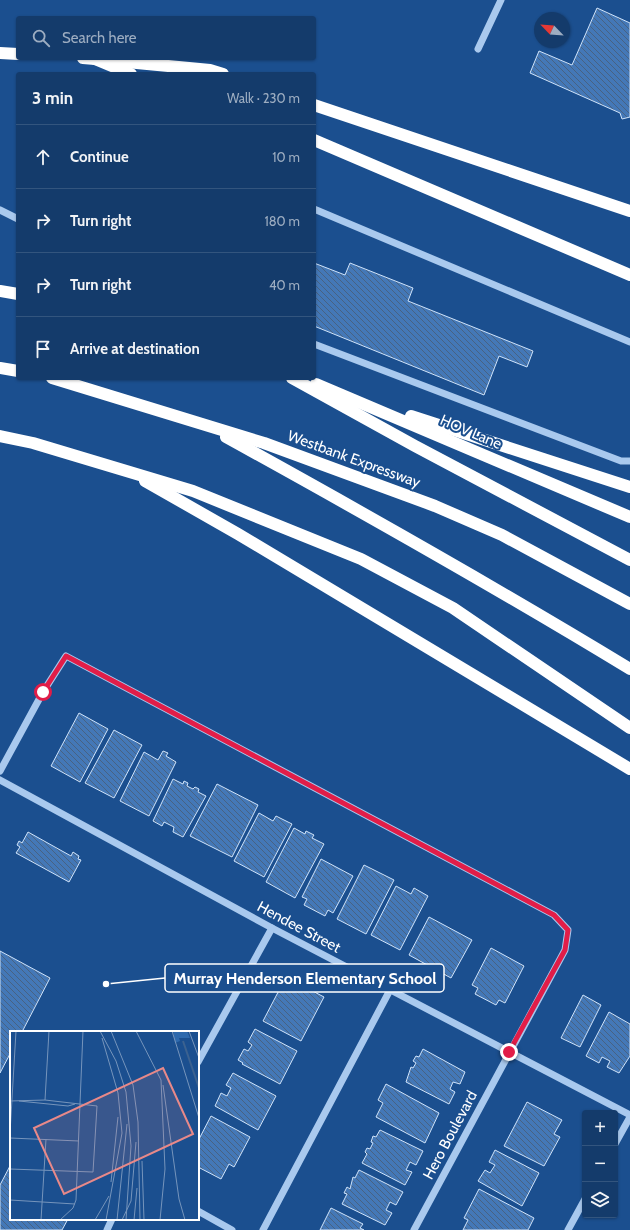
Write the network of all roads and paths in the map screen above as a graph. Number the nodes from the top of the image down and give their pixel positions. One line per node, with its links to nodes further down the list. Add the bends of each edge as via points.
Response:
1 (501, 0): 2 (street)
2 (478, 49)
3 (0, 53): 4 (highway)
4 (16, 54)
5 (94, 60): 7 (highway)
6 (109, 60): 8 (highway)
7 (125, 72)
8 (216, 72)
9 (316, 106): 13 (highway)
10 (316, 141): 15 (highway)
11 (0, 210): 14 (street)
12 (316, 210): 18 (street)
13 (630, 211)
14 (16, 218)
15 (630, 275)
16 (0, 291): 17 (highway)
17 (16, 294)
18 (630, 342)
19 (316, 345): 28 (street, via 621,461)
20 (0, 368): 21 (highway)
21 (16, 371)
22 (59, 380): 26 (highway, Westbank Expressway)
23 (296, 380): 32 (highway)
24 (304, 380): 25 (highway, HOV Lane)
25 (333, 391): 30 (highway); 31 (highway, HOV Lane)
26 (202, 424): 33 (highway, Westbank Expressway, via 264,443 435,506 502,535); 34 (highway, via 347,504)
27 (0, 436): 29 (highway)
28 (630, 461)
29 (124, 470): 35 (highway, via 193,491 361,559 453,608); 36 (highway, via 238,534)
30 (630, 487)
31 (630, 517)
32 (630, 560)
33 (630, 604)
34 (630, 669)
35 (630, 728)
36 (630, 769)
37 (0, 771): 41 (street, Hero Boulevard, via 43,692 66,656 554,915 568,930 565,950)
38 (0, 780): 39 (street, Hendee Street)
39 (272, 928): 40 (street, Hendee Street); 42 (street)
40 (390, 990): 41 (street, Hendee Street); 50 (street)
41 (509, 1052): 43 (street, Hendee Street); 51 (street, Hero Boulevard)
42 (199, 1060)
43 (630, 1116): 44 (street)
44 (618, 1138)
45 (582, 1204): 52 (street)
46 (199, 1212): 49 (street)
47 (112, 1220): 48 (street)
48 (107, 1230)
49 (232, 1230)
50 (263, 1230)
51 (414, 1230)
52 (568, 1230)

